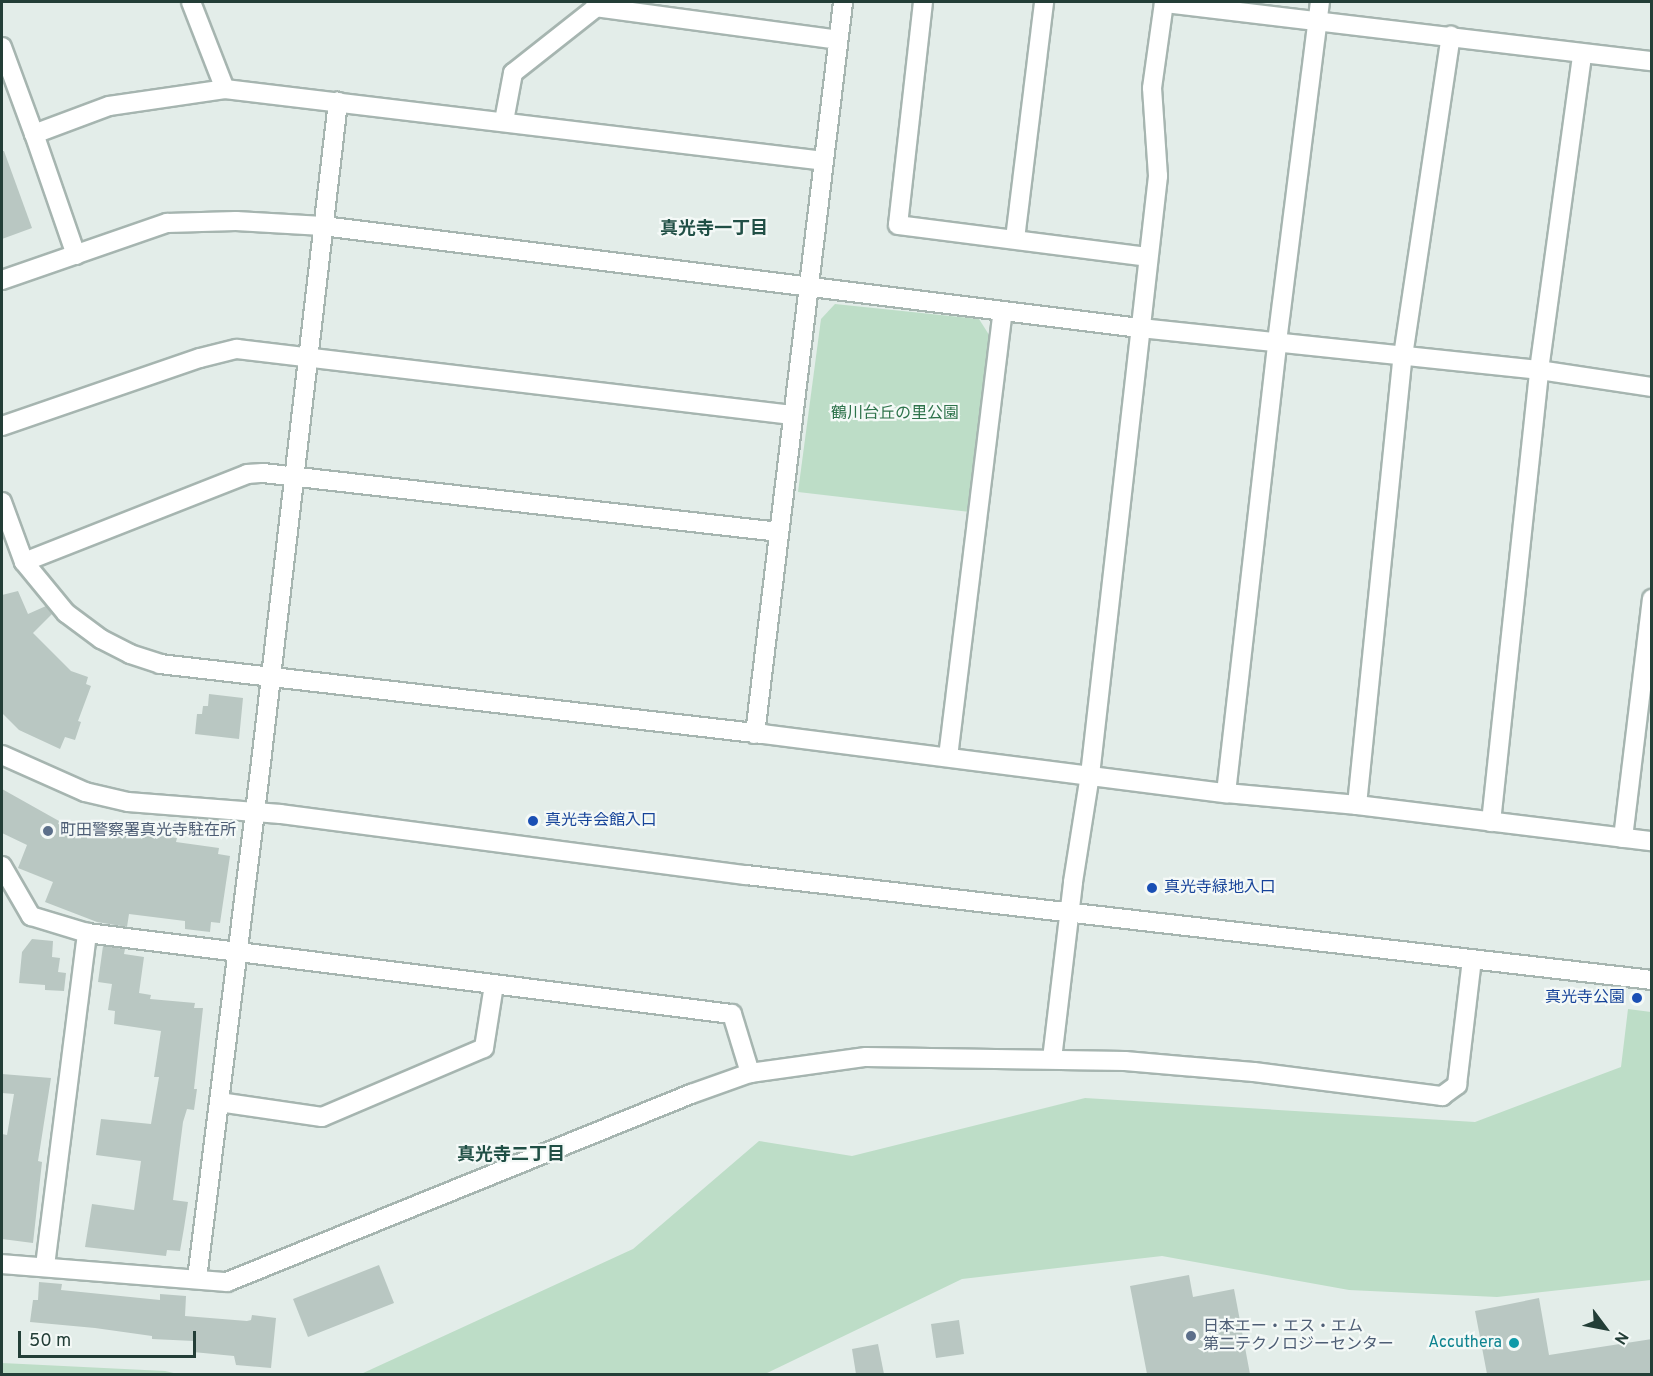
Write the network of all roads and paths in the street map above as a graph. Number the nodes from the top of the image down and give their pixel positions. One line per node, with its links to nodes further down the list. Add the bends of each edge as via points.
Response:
1 (191, 2): 13 (street)
2 (843, 2): 9 (street)
3 (923, 2): 19 (street, via 898,225)
4 (1044, 2): 19 (street)
5 (599, 4): 9 (street); 15 (street, via 513,73)
6 (1247, 6): 7 (street); 21 (street, via 1164,3 1152,88 1158,176)
7 (1319, 10): 8 (street); 26 (street)
8 (1451, 36): 11 (street); 28 (street)
9 (838, 40): 17 (street)
10 (2, 47): 16 (street)
11 (1582, 55): 12 (street); 29 (street)
12 (1652, 61)
13 (225, 89): 14 (street); 16 (street, via 109,106)
14 (338, 102): 15 (street); 18 (street)
15 (504, 121): 17 (street)
16 (34, 134): 20 (street)
17 (824, 161): 23 (street)
18 (323, 226): 20 (street, via 236,221 167,223); 23 (street); 27 (street)
19 (1015, 239): 21 (street)
20 (76, 255): 22 (street)
21 (1148, 257): 25 (street)
22 (2, 280)
23 (808, 286): 24 (street); 31 (street)
24 (1003, 311): 25 (street); 41 (street)
25 (1140, 328): 26 (street); 42 (street)
26 (1277, 342): 28 (street); 43 (street)
27 (308, 356): 31 (street); 32 (street, via 237,349); 33 (street)
28 (1403, 356): 29 (street); 44 (street)
29 (1539, 370): 30 (street); 46 (street)
30 (1652, 387)
31 (792, 415): 35 (street)
32 (2, 426)
33 (293, 477): 35 (street); 36 (street, via 247,474); 38 (street)
34 (2, 501): 36 (street)
35 (779, 532): 39 (street)
36 (24, 562): 38 (street, via 66,613 101,639 130,654 160,664)
37 (1652, 599): 47 (street)
38 (269, 678): 39 (street); 45 (street)
39 (755, 734): 41 (street)
40 (2, 755): 45 (street, via 42,776 96,795 128,802)
41 (948, 758): 42 (street)
42 (1090, 775): 43 (street); 50 (street)
43 (1226, 793): 44 (street)
44 (1357, 805): 46 (street)
45 (254, 812): 50 (street); 52 (street)
46 (1491, 822): 47 (street)
47 (1623, 838): 48 (street)
48 (1652, 841)
49 (2, 866): 51 (street, via 32,916)
50 (1069, 913): 53 (street); 56 (street)
51 (87, 933): 52 (street); 60 (street)
52 (236, 952): 55 (street); 58 (street)
53 (1472, 960): 54 (street); 56 (street, via 1457,1085 1442,1096 1254,1072)
54 (1652, 980)
55 (494, 985): 57 (street, via 732,1014); 58 (street, via 484,1048 322,1116)
56 (1052, 1059): 57 (street, via 866,1057)
57 (750, 1073): 61 (street, via 227,1282)
58 (219, 1102): 61 (street)
59 (2, 1264): 60 (street)
60 (45, 1266): 61 (street)
61 (197, 1279)

